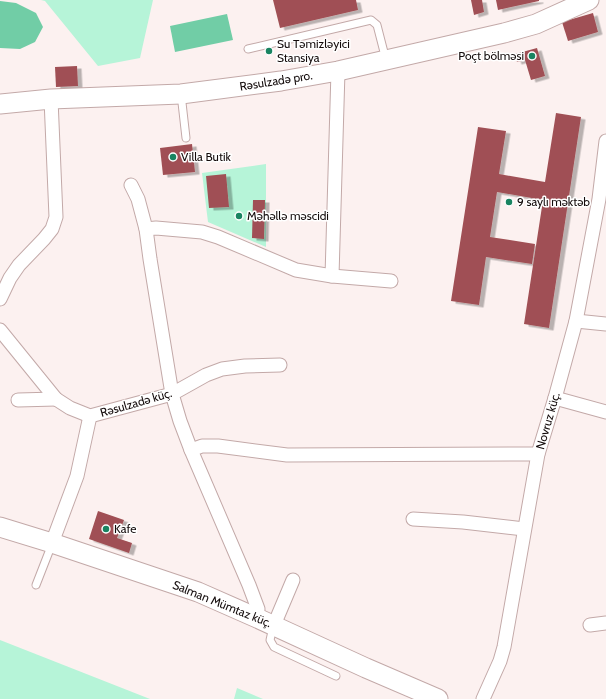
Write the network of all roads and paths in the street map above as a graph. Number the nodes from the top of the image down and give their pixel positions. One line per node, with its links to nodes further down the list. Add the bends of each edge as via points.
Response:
1 (589, 0): 2 (street, Rəsulzadə pro.)
2 (566, 5): 4 (street, Rəsulzadə pro., via 536,24 504,34)
3 (248, 49): 4 (lane, via 371,20 377,25)
4 (386, 60): 5 (street, Rəsulzadə pro.)
5 (338, 71): 6 (street, Rəsulzadə pro.); 14 (street)
6 (181, 94): 7 (street, Rəsulzadə pro.); 9 (lane)
7 (51, 99): 8 (street, Rəsulzadə pro.); 16 (street, via 56,217 44,239 10,278)
8 (0, 104)
9 (186, 138)
10 (606, 141): 12 (street, Novruz küç.)
11 (131, 185): 13 (street, via 138,199)
12 (602, 200): 17 (street, Novruz küç.)
13 (146, 230): 14 (street, via 156,228 202,232 296,270); 21 (street)
14 (332, 276): 15 (street)
15 (391, 281)
16 (0, 299)
17 (576, 321): 18 (street); 22 (street, Novruz küç.)
18 (606, 324)
19 (0, 330): 23 (street, Rəsulzadə küç.)
20 (280, 365): 21 (street, Rəsulzadə küç., via 245,366 222,370 206,375)
21 (172, 394): 26 (street, Rəsulzadə küç.); 27 (street)
22 (555, 398): 25 (street); 28 (street, Novruz küç.)
23 (56, 399): 24 (street); 26 (street, Rəsulzadə küç.)
24 (18, 400)
25 (606, 412)
26 (90, 416): 32 (street, via 77,476)
27 (191, 450): 28 (street, via 202,446 218,446 287,455); 35 (street, via 258,609)
28 (538, 454): 31 (street, Novruz küç.)
29 (413, 519): 31 (street)
30 (0, 527): 32 (street, Salman Mümtaz küç.)
31 (524, 529): 40 (street, Novruz küç., via 504,647)
32 (52, 543): 34 (lane); 35 (street, Salman Mümtaz küç., via 198,592)
33 (293, 580): 35 (street)
34 (36, 585)
35 (266, 621): 38 (lane, via 274,647); 39 (street, Salman Mümtaz küç.)
36 (606, 623): 37 (street)
37 (590, 625)
38 (336, 676)
39 (438, 699)
40 (483, 699)

